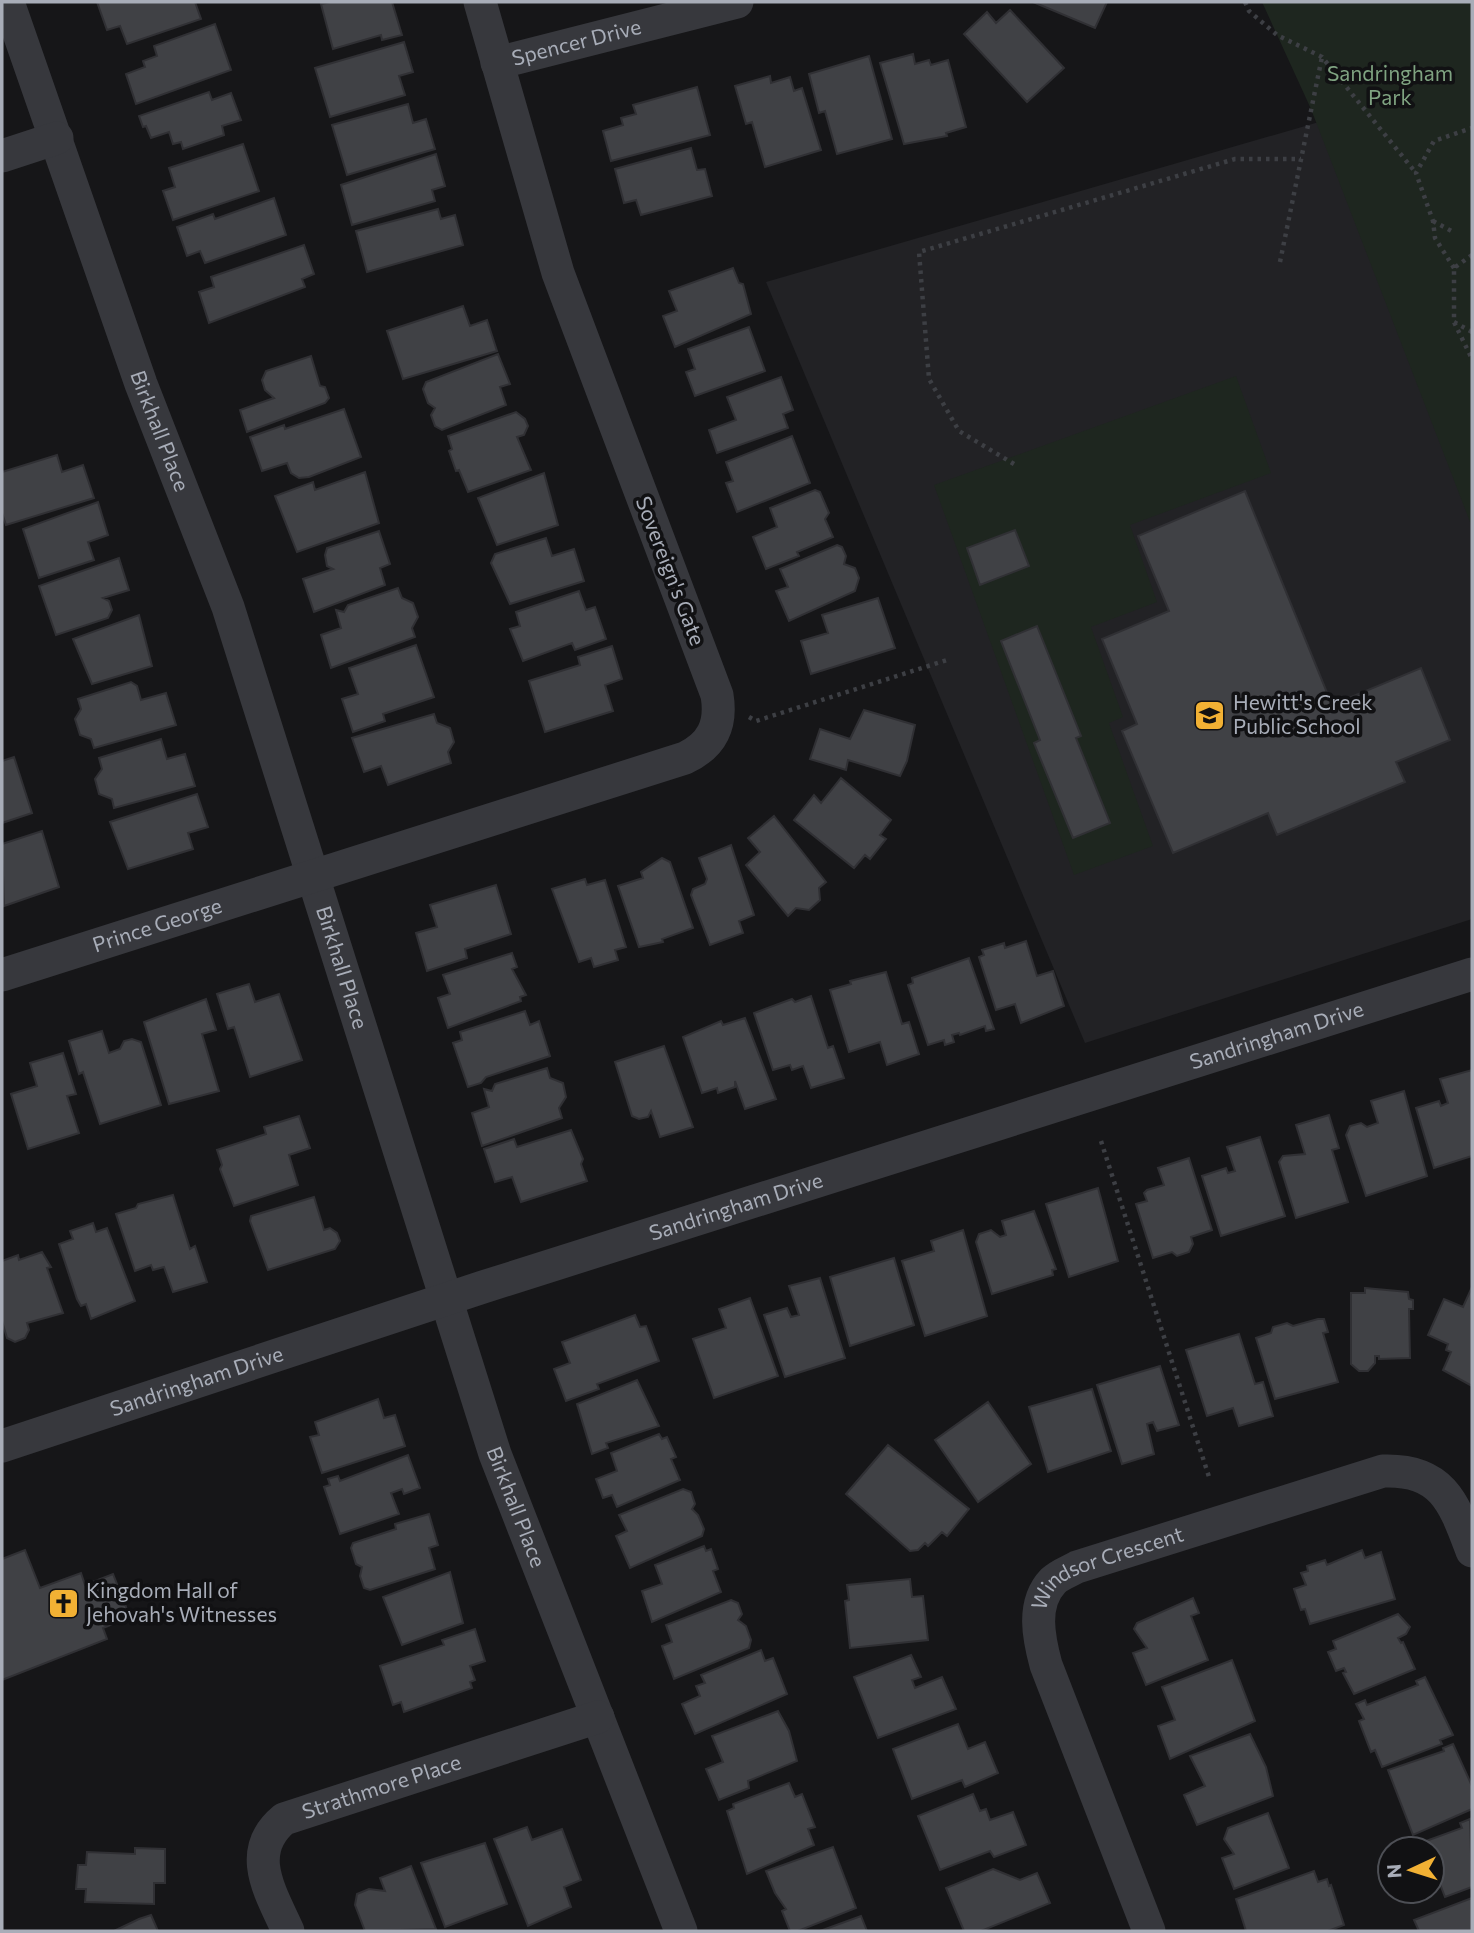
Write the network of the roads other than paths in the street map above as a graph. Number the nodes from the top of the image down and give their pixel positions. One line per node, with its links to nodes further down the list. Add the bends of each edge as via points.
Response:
1 (8, 2): 5 (street, Birkhall Place)
2 (480, 2): 4 (street, Sovereign's Gate)
3 (737, 2): 4 (street, Spencer Drive)
4 (497, 63): 7 (street, Sovereign's Gate, via 558,273 718,700 718,717 713,736 687,757)
5 (57, 138): 6 (street); 7 (street, Birkhall Place, via 141,384 211,559)
6 (2, 156)
7 (314, 875): 9 (street, Prince George); 10 (street, Birkhall Place)
8 (1472, 974): 10 (street, Sandringham Drive)
9 (2, 975)
10 (445, 1299): 11 (street, Sandringham Drive); 13 (street, Birkhall Place, via 495,1454)
11 (2, 1446)
12 (1472, 1551): 16 (street, Windsor Crescent, via 1443,1488 1422,1475 1383,1471 1077,1567 1053,1581 1040,1605 1038,1636 1046,1665)
13 (598, 1717): 14 (street, Strathmore Place, via 284,1819 267,1839 261,1866); 15 (street, Birkhall Place)
14 (288, 1931)
15 (681, 1931)
16 (1150, 1931)

